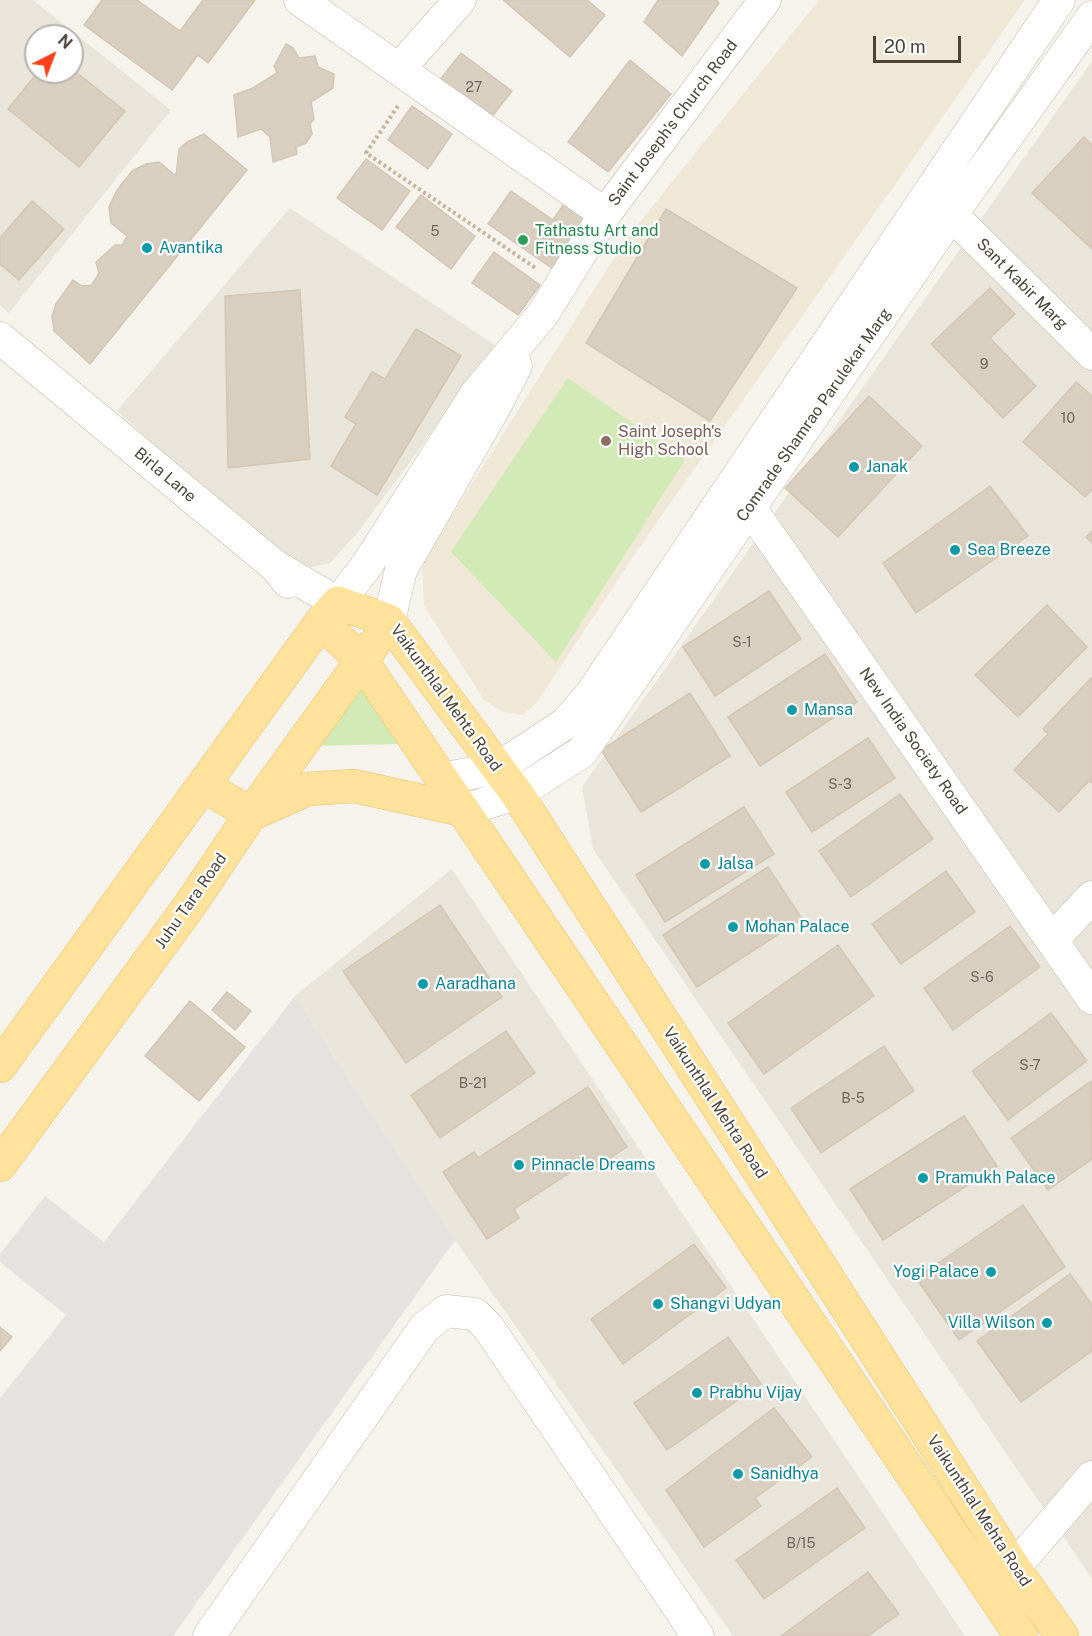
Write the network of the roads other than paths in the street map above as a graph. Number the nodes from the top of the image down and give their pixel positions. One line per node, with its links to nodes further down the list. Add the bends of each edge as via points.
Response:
1 (300, 0): 6 (street)
2 (460, 0): 6 (street)
3 (765, 0): 8 (street, Saint Joseph's Church Road)
4 (1059, 0): 7 (street, Comrade Shamrao Parulekar Marg)
5 (1092, 16): 9 (street, Comrade Shamrao Parulekar Marg)
6 (407, 75): 8 (street)
7 (929, 192): 9 (street, Sant Kabir Marg); 13 (street, Comrade Shamrao Parulekar Marg)
8 (605, 214): 10 (street, Saint Joseph's Church Road)
9 (952, 214): 12 (street, Sant Kabir Marg); 13 (street, Comrade Shamrao Parulekar Marg)
10 (543, 314): 14 (street, Saint Joseph's Church Road, via 476,394 375,552); 15 (street, via 401,570)
11 (0, 338): 14 (street, Birla Lane)
12 (1092, 354)
13 (742, 496): 18 (street, Comrade Shamrao Parulekar Marg, via 591,694); 23 (street, New India Society Road)
14 (329, 613): 15 (main road, Vaikunthlal Mehta Road); 16 (main road, Vaikunthlal Mehta Road); 19 (main road)
15 (389, 621): 16 (main road, Juhu Tara Road); 18 (main road, Vaikunthlal Mehta Road)
16 (362, 661): 17 (main road, Vaikunthlal Mehta Road); 21 (main road, Juhu Tara Road)
17 (442, 779): 18 (street); 20 (main road, Vaikunthlal Mehta Road)
18 (508, 781): 20 (street); 28 (main road, Vaikunthlal Mehta Road)
19 (204, 786): 21 (main road); 25 (main road)
20 (463, 810): 21 (main road, via 354,786 308,789); 31 (main road, Vaikunthlal Mehta Road)
21 (251, 814): 26 (main road, Juhu Tara Road, via 190,905)
22 (1092, 897): 23 (street)
23 (1052, 940): 24 (street, New India Society Road)
24 (1092, 998)
25 (0, 1066)
26 (0, 1165)
27 (1092, 1477): 28 (street)
28 (1014, 1568): 32 (main road, Vaikunthlal Mehta Road)
29 (209, 1636): 30 (street, via 425,1326 447,1311 475,1314 488,1327)
30 (698, 1636)
31 (1021, 1636)
32 (1062, 1636)

